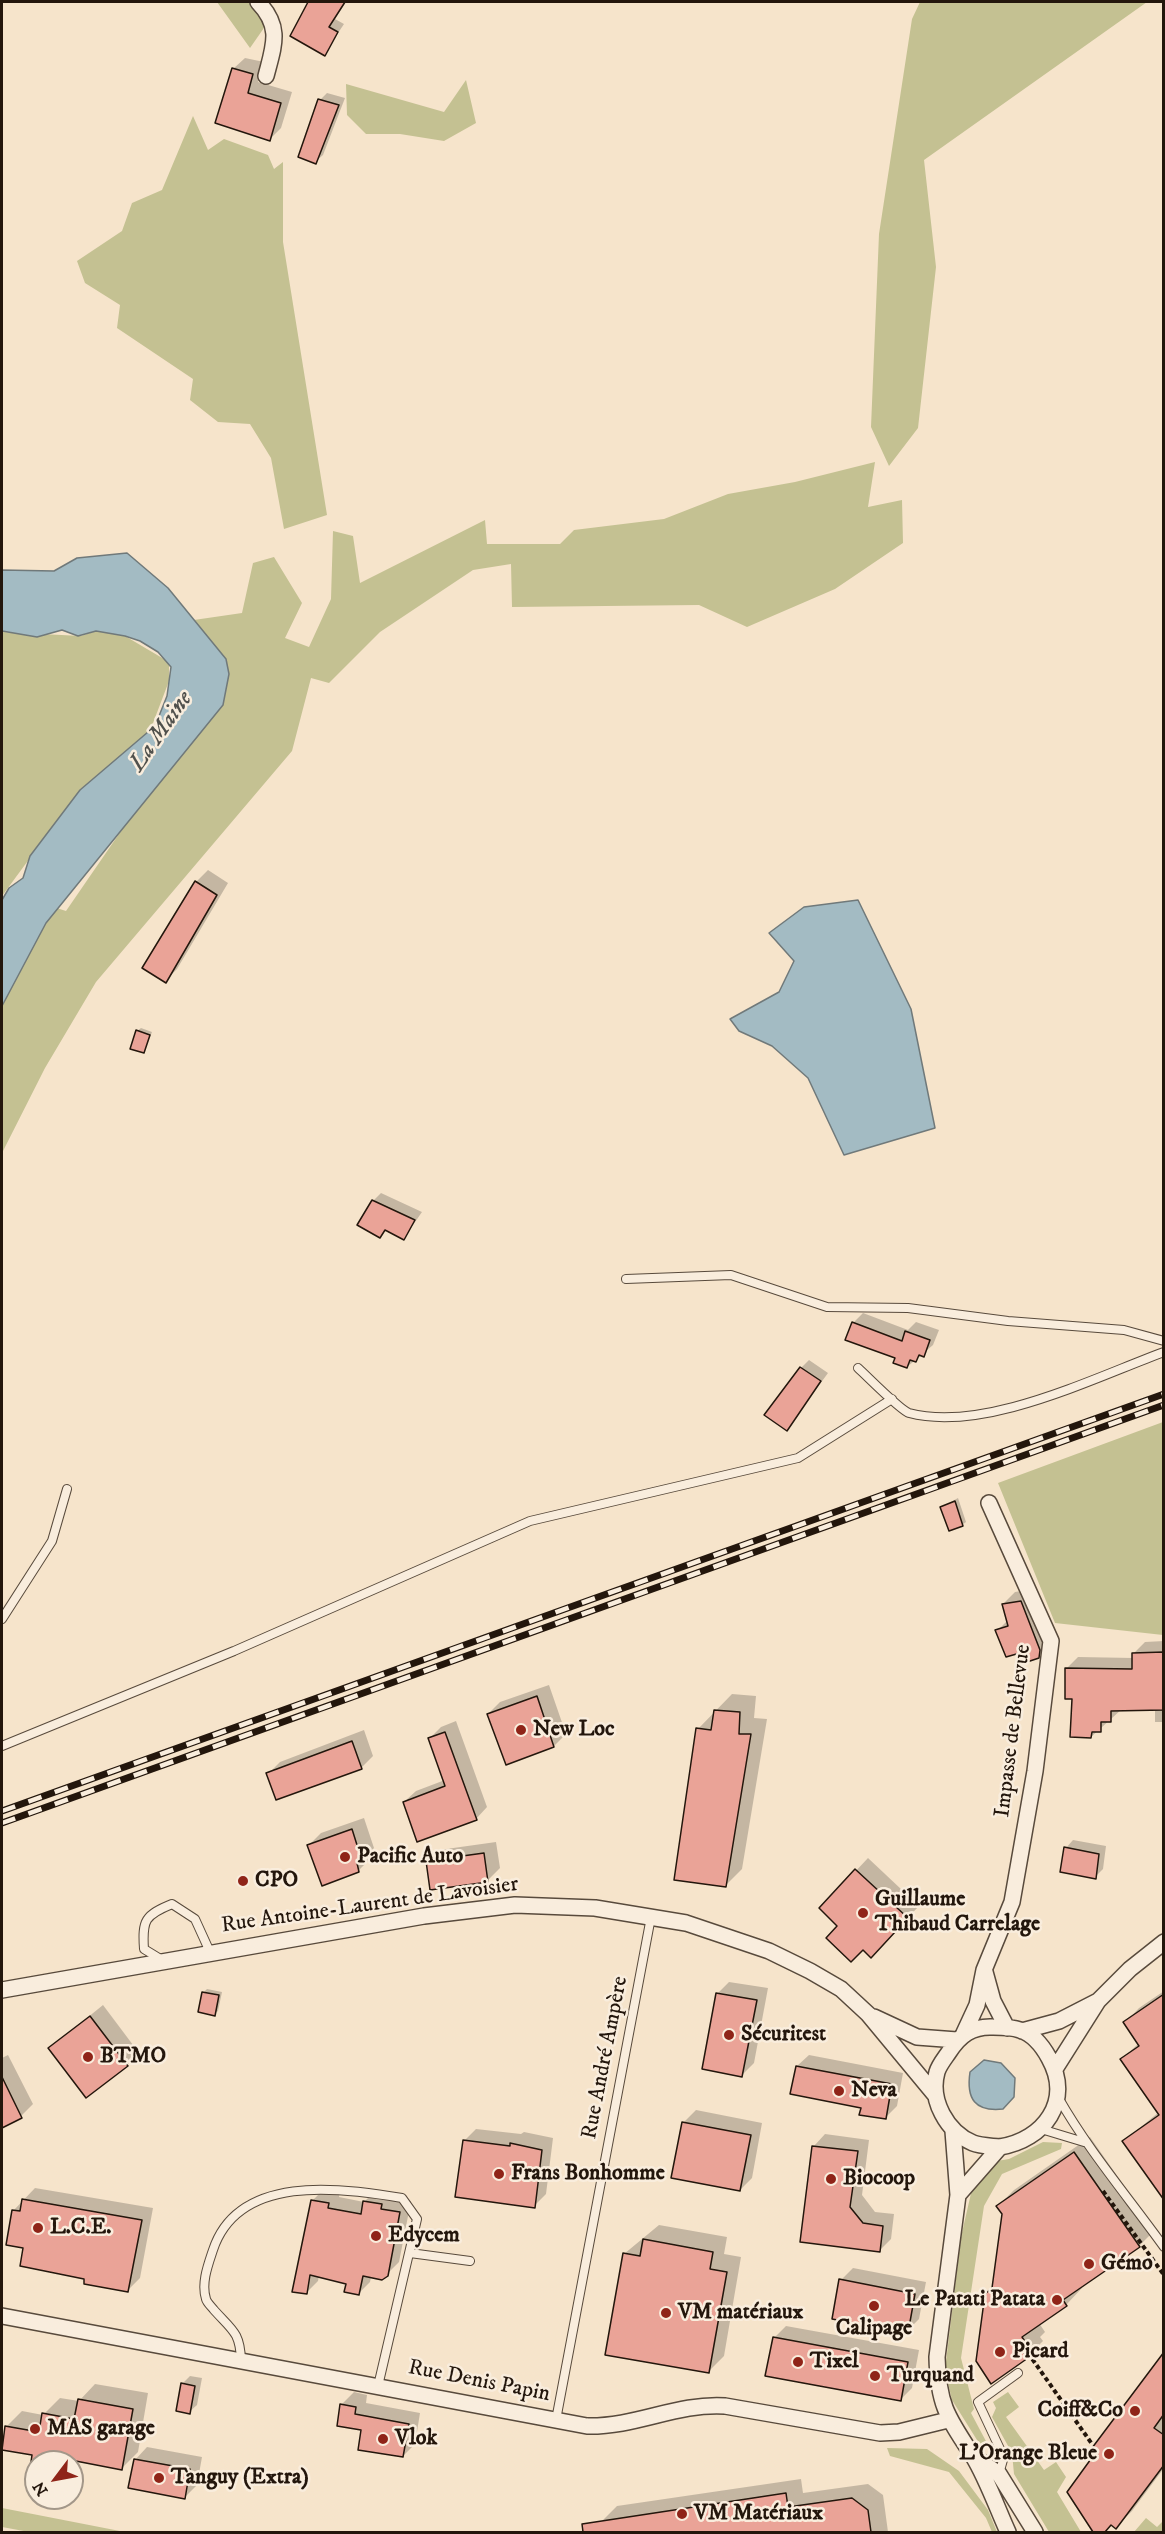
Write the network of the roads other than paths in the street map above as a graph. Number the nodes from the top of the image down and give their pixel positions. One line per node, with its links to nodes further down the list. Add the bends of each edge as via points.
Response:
1 (258, 2): 2 (street, via 270,15 273,27 274,43)
2 (266, 76)
3 (626, 1279): 4 (lane, via 731,1275 827,1307 908,1308 1124,1330)
4 (1164, 1341)
5 (1164, 1352): 7 (lane, via 1008,1410 952,1417 907,1413)
6 (858, 1368): 7 (lane)
7 (892, 1399): 11 (lane, via 798,1458 530,1521 234,1651)
8 (67, 1489): 10 (lane, via 52,1541)
9 (988, 1503): 16 (street, Impasse de Bellevue, via 1051,1641 1035,1772 1012,1902)
10 (2, 1619)
11 (2, 1746)
12 (652, 1915): 14 (street, Rue Antoine-Laurent de Lavoisier, via 515,1905); 19 (street, Rue Antoine-Laurent de Lavoisier, via 769,1951 841,1989); 38 (lane, Rue André Ampère)
13 (1164, 1942): 18 (street)
14 (210, 1952): 15 (street, Rue Antoine-Laurent de Lavoisier); 15 (lane, via 195,1919 172,1904 151,1912 142,1928 144,1949)
15 (163, 1960): 17 (street, Rue Antoine-Laurent de Lavoisier)
16 (984, 1970): 20 (street); 22 (street, Impasse de Bellevue, via 977,2005)
17 (2, 1990)
18 (1098, 2001): 21 (street, via 1059,2021); 23 (street)
19 (868, 2014): 22 (street, Rue Antoine-Laurent de Lavoisier, via 917,2037); 24 (street, Rue Antoine-Laurent de Lavoisier)
20 (1006, 2028): 21 (street); 22 (street, via 983,2026)
21 (1022, 2031): 23 (street, via 1043,2046)
22 (960, 2036): 24 (street, via 937,2072)
23 (1055, 2068): 25 (street)
24 (936, 2096): 27 (street)
25 (1058, 2096): 26 (street); 28 (lane)
26 (1041, 2129): 28 (lane); 29 (street, via 1019,2144)
27 (953, 2131): 29 (street, via 974,2144); 30 (street)
28 (1084, 2142): 31 (lane)
29 (1000, 2147): 30 (street)
30 (958, 2195): 39 (street, via 937,2358 940,2397)
31 (1164, 2247)
32 (410, 2253): 33 (lane); 35 (lane, via 417,2219 402,2198 361,2191 288,2190 244,2207 220,2230 205,2274 206,2301 240,2339); 37 (lane)
33 (470, 2260)
34 (2, 2316): 35 (street, Rue Denis Papin)
35 (241, 2360): 37 (street, Rue Denis Papin)
36 (1018, 2373): 41 (lane, via 978,2402 1000,2449 1003,2460)
37 (378, 2386): 38 (street, Rue Denis Papin)
38 (556, 2420): 39 (street, Rue Denis Papin, via 610,2426 706,2405 880,2433)
39 (948, 2420): 40 (street)
40 (973, 2457): 41 (street); 42 (street)
41 (999, 2474): 43 (street)
42 (1008, 2532)
43 (1035, 2532)

